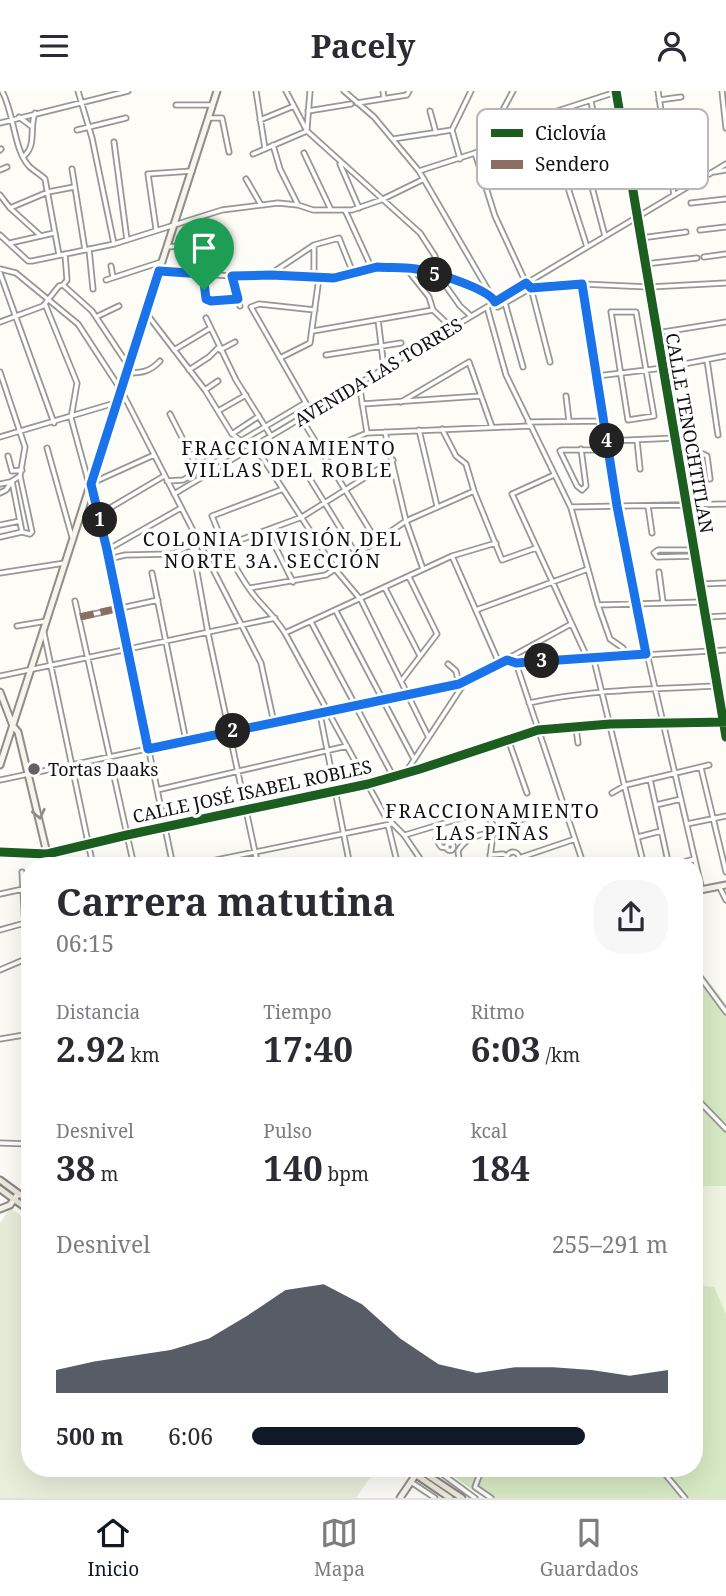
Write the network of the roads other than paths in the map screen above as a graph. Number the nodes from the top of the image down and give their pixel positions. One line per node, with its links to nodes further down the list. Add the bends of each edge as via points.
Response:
1 (2, 91): 38 (street)
2 (78, 91): 21 (street)
3 (103, 91): 17 (street)
4 (128, 91): 17 (street)
5 (217, 91): 26 (main road)
6 (256, 91): 41 (street)
7 (286, 91): 27 (street)
8 (310, 91): 34 (street)
9 (344, 91): 23 (street)
10 (383, 91): 19 (street)
11 (409, 91): 19 (street)
12 (471, 91): 47 (street)
13 (513, 91): 29 (street)
14 (616, 91): 22 (street); 32 (street, CALLE TENOCHTITLAN)
15 (657, 91): 20 (street)
16 (722, 91): 45 (street)
17 (105, 97): 21 (street)
18 (681, 97): 20 (street)
19 (384, 98): 23 (street)
20 (659, 100): 33 (street)
21 (81, 101): 36 (street); 44 (street)
22 (591, 101): 28 (street); 31 (street)
23 (357, 103): 50 (street)
24 (351, 104): 34 (street)
25 (176, 105): 26 (street)
26 (213, 105): 40 (main road)
27 (294, 106): 41 (street); 48 (street)
28 (572, 108): 30 (street)
29 (503, 109)
30 (568, 109)
31 (592, 109)
32 (619, 109)
33 (660, 109)
34 (308, 111): 48 (street)
35 (430, 111): 49 (street)
36 (36, 113): 37 (street); 43 (street)
37 (19, 117): 38 (street); 43 (street)
38 (13, 118): 42 (street); 58 (street)
39 (127, 118): 44 (street)
40 (209, 118): 54 (street, via 222,118); 67 (main road)
41 (260, 120): 53 (street)
42 (0, 123)
43 (31, 127): 58 (street, via 33,142)
44 (89, 127): 46 (street); 105 (street)
45 (726, 128)
46 (76, 130)
47 (452, 130): 49 (street); 59 (street)
48 (307, 131): 52 (street); 61 (street)
49 (436, 133): 50 (street)
50 (393, 139): 68 (street)
51 (114, 142): 102 (street)
52 (273, 145): 53 (street); 86 (street)
53 (265, 149): 57 (street)
54 (229, 152)
55 (304, 153): 89 (street)
56 (475, 153): 59 (street); 60 (street)
57 (253, 154)
58 (24, 156): 79 (street, via 45,179)
59 (460, 159): 68 (street)
60 (477, 159)
61 (339, 162): 82 (street); 88 (street)
62 (726, 164): 69 (street, AVENIDA LAS TORRES)
63 (7, 167): 65 (street)
64 (72, 169): 72 (street)
65 (0, 170)
66 (726, 170): 69 (street)
67 (192, 171): 92 (main road); 94 (street, via 148,174)
68 (419, 171): 71 (street)
69 (710, 173)
70 (246, 179): 85 (street)
71 (424, 179): 82 (street); 138 (street)
72 (75, 187): 79 (street); 109 (street)
73 (486, 189): 131 (street)
74 (568, 189): 108 (street)
75 (593, 189): 99 (street)
76 (632, 189): 91 (street, CALLE TENOCHTITLAN)
77 (673, 189): 80 (street)
78 (684, 189): 80 (street, AVENIDA LAS TORRES)
79 (48, 192): 87 (street); 97 (street)
80 (674, 195): 91 (street, AVENIDA LAS TORRES)
81 (0, 196): 87 (street)
82 (381, 199): 88 (street); 113 (street, via 420,233)
83 (726, 199): 84 (street)
84 (691, 203)
85 (261, 205): 86 (street); 92 (street)
86 (298, 205): 89 (street)
87 (9, 208): 98 (street)
88 (359, 208): 90 (street)
89 (331, 210): 90 (street)
90 (345, 210): 120 (street)
91 (636, 216): 99 (street, AVENIDA LAS TORRES); 101 (street, CALLE TENOCHTITLAN)
92 (175, 223): 94 (street); 107 (main road)
93 (726, 227): 95 (street)
94 (156, 230): 102 (street)
95 (701, 230)
96 (686, 232): 101 (street)
97 (54, 233): 98 (street); 112 (street)
98 (41, 236): 104 (street)
99 (605, 236): 108 (street, AVENIDA LAS TORRES)
100 (1, 237): 104 (street)
101 (640, 238): 117 (street, CALLE TENOCHTITLAN)
102 (127, 240): 105 (street)
103 (223, 242): 107 (street)
104 (10, 243): 112 (street, via 30,261)
105 (114, 244): 109 (street)
106 (314, 245): 123 (street, via 340,238); 125 (street); 129 (street)
107 (167, 247): 116 (main road)
108 (587, 247): 131 (street, AVENIDA LAS TORRES)
109 (87, 249): 110 (street); 137 (street)
110 (65, 254): 112 (street); 134 (street)
111 (726, 254): 114 (street)
112 (59, 255)
113 (435, 256)
114 (704, 257)
115 (697, 258): 117 (street)
116 (163, 261): 122 (main road); 128 (street)
117 (645, 264): 135 (street, CALLE TENOCHTITLAN)
118 (111, 266): 128 (street)
119 (406, 268): 120 (street); 126 (street); 146 (street, via 429,297)
120 (372, 269): 123 (street)
121 (0, 271): 140 (street, via 16,273); 149 (street)
122 (159, 271): 124 (street); 148 (main road)
123 (353, 273): 129 (street)
124 (203, 274): 127 (street); 139 (street, via 208,301)
125 (271, 275): 127 (street); 129 (street)
126 (438, 275): 138 (street); 150 (street)
127 (232, 276): 139 (street)
128 (113, 277): 130 (street)
129 (316, 278): 145 (street)
130 (106, 279)
131 (526, 283): 136 (street); 142 (street, AVENIDA LAS TORRES)
132 (726, 283): 135 (street)
133 (582, 284): 135 (street); 136 (street); 180 (street)
134 (64, 285): 140 (street); 151 (street)
135 (649, 287): 159 (street, CALLE TENOCHTITLAN)
136 (531, 288): 141 (street); 170 (street)
137 (93, 289)
138 (492, 296): 142 (street)
139 (238, 299): 144 (street)
140 (46, 301): 149 (street); 183 (street, via 78,324); 196 (street, via 76,383)
141 (505, 303): 142 (street); 172 (street)
142 (496, 304): 147 (street, AVENIDA LAS TORRES)
143 (119, 306): 151 (street)
144 (240, 306)
145 (315, 310): 158 (street); 167 (street, via 251,307)
146 (433, 310): 153 (street); 156 (street)
147 (488, 310): 150 (street, AVENIDA LAS TORRES); 201 (street, via 506,375)
148 (146, 313): 164 (street); 171 (main road)
149 (16, 316): 154 (street); 200 (street)
150 (471, 316): 156 (street, AVENIDA LAS TORRES)
151 (96, 317): 171 (street)
152 (206, 319): 157 (street)
153 (378, 320): 158 (street); 162 (street)
154 (0, 322)
155 (726, 322): 159 (street)
156 (452, 328): 174 (street, AVENIDA LAS TORRES)
157 (209, 329): 163 (street); 164 (street)
158 (313, 331): 167 (street, via 310,343)
159 (657, 333): 173 (street, CALLE TENOCHTITLAN)
160 (235, 342): 163 (street)
161 (401, 343): 162 (street)
162 (381, 346): 165 (street); 174 (street)
163 (219, 349): 175 (street); 185 (street)
164 (174, 350): 175 (street)
165 (326, 355)
166 (726, 356): 168 (street)
167 (280, 358): 190 (street)
168 (707, 360): 173 (street); 210 (street)
169 (160, 361): 178 (street, via 144,372)
170 (550, 362)
171 (129, 366): 178 (main road)
172 (523, 367)
173 (663, 368): 176 (street); 213 (street, CALLE TENOCHTITLAN)
174 (384, 369): 182 (street, AVENIDA LAS TORRES)
175 (189, 370): 184 (street)
176 (646, 370): 179 (street); 179 (street, via 654,416 628,420); 179 (street, via 636,311 611,312)
177 (0, 372): 206 (street)
178 (127, 373): 183 (main road)
179 (620, 373): 180 (street)
180 (597, 376): 199 (street)
181 (218, 381): 184 (street)
182 (359, 383): 191 (street); 193 (street, AVENIDA LAS TORRES)
183 (121, 390): 189 (main road); 222 (street)
184 (205, 390): 192 (street)
185 (246, 395): 192 (street); 195 (street)
186 (481, 396): 188 (street); 188 (street, via 469,362); 203 (street)
187 (566, 396): 198 (street)
188 (401, 401): 191 (street)
189 (117, 403): 196 (street); 237 (main road)
190 (305, 403): 193 (street); 202 (street)
191 (362, 404): 208 (street)
192 (218, 411): 209 (street)
193 (311, 412): 197 (street, AVENIDA LAS TORRES)
194 (170, 414): 227 (street)
195 (259, 416): 202 (street); 209 (street)
196 (71, 418): 200 (street); 237 (street)
197 (301, 418): 211 (street, AVENIDA LAS TORRES); 238 (street)
198 (569, 421): 199 (street); 201 (street)
199 (604, 421): 216 (street)
200 (54, 423): 206 (street)
201 (529, 424): 203 (street); 230 (street)
202 (265, 426): 211 (street); 215 (street)
203 (492, 427): 204 (street)
204 (442, 429): 205 (street); 240 (street, via 456,457 466,464)
205 (419, 430): 207 (street); 245 (street)
206 (22, 432): 212 (street); 229 (street)
207 (385, 432): 208 (street); 225 (street)
208 (367, 433): 217 (street)
209 (232, 434): 215 (street)
210 (718, 435)
211 (271, 436): 218 (street, AVENIDA LAS TORRES)
212 (0, 437)
213 (675, 438): 214 (street); 223 (street, CALLE TENOCHTITLAN)
214 (637, 440): 216 (street); 228 (street)
215 (242, 441): 218 (street); 227 (street)
216 (607, 441): 221 (street)
217 (343, 443)
218 (252, 447): 232 (street, AVENIDA LAS TORRES); 239 (street)
219 (47, 448): 263 (street)
220 (581, 449): 220 (street, via 586,486 582,490 560,454); 221 (street)
221 (608, 450): 247 (street)
222 (154, 455): 233 (street); 237 (street)
223 (678, 455): 234 (street, via 707,456); 246 (street, CALLE TENOCHTITLAN)
224 (8, 456): 229 (street, via 12,471)
225 (393, 460): 238 (street); 257 (street)
226 (302, 466): 243 (street)
227 (198, 469): 232 (street); 233 (street, via 183,480)
228 (640, 469)
229 (22, 470): 231 (street)
230 (554, 474): 249 (street); 268 (street, via 512,494)
231 (20, 476): 235 (street); 251 (street)
232 (202, 477): 242 (street, AVENIDA LAS TORRES)
233 (166, 478): 242 (street); 254 (street)
234 (710, 479)
235 (12, 481): 236 (street); 241 (street); 252 (street)
236 (0, 484)
237 (91, 484): 254 (street); 263 (main road)
238 (346, 488): 243 (street); 264 (street)
239 (284, 489): 255 (street); 267 (street, via 212,516)
240 (474, 491): 245 (street); 266 (street)
241 (0, 493)
242 (174, 494): 250 (street)
243 (324, 503): 255 (street); 271 (street)
244 (726, 504): 246 (street)
245 (439, 505): 253 (street); 257 (street)
246 (686, 505): 248 (street); 270 (street, CALLE TENOCHTITLAN)
247 (617, 506): 248 (street); 249 (street); 293 (street)
248 (648, 506): 261 (street)
249 (570, 507): 279 (street)
250 (181, 508): 265 (street); 269 (street)
251 (28, 510): 252 (street); 260 (street, via 32,532)
252 (18, 512): 256 (street)
253 (444, 512)
254 (98, 515): 269 (street)
255 (302, 517): 259 (street); 277 (street)
256 (20, 521): 258 (street); 260 (street)
257 (406, 521): 264 (street); 278 (street)
258 (0, 525)
259 (267, 530): 267 (street); 284 (street)
260 (22, 532): 262 (street)
261 (652, 533)
262 (0, 537)
263 (73, 540): 276 (main road)
264 (376, 540): 271 (street)
265 (198, 542): 274 (street, via 172,554); 310 (street)
266 (496, 543): 268 (street, via 502,560); 272 (street)
267 (224, 546): 288 (street)
268 (536, 548): 285 (street)
269 (107, 550): 274 (street)
270 (694, 550): 273 (street, CALLE TENOCHTITLAN); 273 (street, via 658,549 654,553 657,557)
271 (356, 554): 277 (street)
272 (452, 556): 278 (street); 299 (street)
273 (695, 557): 287 (street, CALLE TENOCHTITLAN)
274 (109, 559): 298 (street)
275 (195, 561): 312 (street)
276 (65, 563): 281 (street); 306 (main road)
277 (335, 569): 284 (street); 291 (street)
278 (423, 569): 283 (street)
279 (588, 569): 285 (street); 297 (street)
280 (659, 572): 294 (street)
281 (0, 573)
282 (152, 573): 290 (street)
283 (409, 577): 289 (street); 320 (street, via 437,634)
284 (293, 582): 288 (street)
285 (552, 583): 299 (street); 308 (street)
286 (726, 583): 287 (street)
287 (700, 584): 295 (street, CALLE TENOCHTITLAN)
288 (250, 588): 305 (street)
289 (385, 588): 291 (street); 320 (street)
290 (158, 600): 296 (street); 314 (street)
291 (361, 600): 300 (street); 331 (street)
292 (75, 601): 303 (street)
293 (635, 602): 294 (street); 297 (street); 318 (street)
294 (663, 602): 295 (street)
295 (703, 602): 304 (street, CALLE TENOCHTITLAN)
296 (139, 604): 298 (street); 301 (street)
297 (598, 605): 319 (street, via 610,639)
298 (119, 608): 303 (street); 315 (street)
299 (476, 610): 327 (street)
300 (336, 611): 307 (street); 339 (street)
301 (140, 612)
302 (726, 616): 304 (street)
303 (80, 617): 323 (street)
304 (705, 617): 316 (street, CALLE TENOCHTITLAN)
305 (275, 618): 310 (street); 313 (street)
306 (47, 621): 309 (street); 311 (main road)
307 (311, 622): 313 (street); 341 (street)
308 (571, 624): 322 (street); 324 (street)
309 (18, 626)
310 (242, 626): 312 (street); 346 (street, via 261,663)
311 (43, 631): 328 (street); 329 (main road)
312 (208, 633): 314 (street); 351 (street)
313 (285, 633): 342 (street)
314 (166, 642): 315 (street); 355 (street)
315 (128, 650): 323 (street); 358 (street)
316 (711, 650): 317 (street); 318 (street); 334 (street, CALLE TENOCHTITLAN)
317 (726, 650)
318 (646, 654): 319 (street); 335 (street)
319 (625, 655): 321 (street)
320 (420, 656): 331 (street)
321 (593, 656): 322 (street); 336 (street)
322 (587, 657): 325 (street)
323 (89, 658): 328 (street); 361 (street)
324 (507, 660): 325 (street); 327 (street)
325 (516, 663): 340 (street)
326 (448, 664): 333 (street, via 456,671)
327 (500, 664): 332 (street)
328 (50, 666): 329 (street); 364 (street)
329 (31, 670): 330 (street); 348 (main road)
330 (0, 676)
331 (402, 681): 338 (street)
332 (465, 682): 333 (street); 352 (street)
333 (459, 684): 338 (street)
334 (717, 686): 335 (street); 344 (street, CALLE TENOCHTITLAN)
335 (654, 689): 336 (street); 345 (street)
336 (602, 691): 340 (street); 347 (street)
337 (0, 692): 348 (main road)
338 (409, 695): 339 (street); 352 (street)
339 (383, 700): 341 (street); 362 (street)
340 (530, 703): 350 (street)
341 (355, 705): 342 (street); 371 (street)
342 (329, 712): 343 (street); 357 (street)
343 (320, 714): 346 (street); 360 (street)
344 (725, 722): 345 (street, CALLE JOSÉ ISABEL ROBLES); 353 (street, CALLE TENOCHTITLAN)
345 (662, 723): 347 (street, CALLE JOSÉ ISABEL ROBLES); 369 (street)
346 (274, 724): 351 (street)
347 (610, 724): 349 (street, CALLE JOSÉ ISABEL ROBLES); 375 (street)
348 (13, 726): 359 (main road); 370 (main road)
349 (576, 727): 350 (street, CALLE JOSÉ ISABEL ROBLES); 356 (street)
350 (538, 730): 354 (street, CALLE JOSÉ ISABEL ROBLES); 381 (street)
351 (229, 731): 355 (street); 367 (street)
352 (428, 736): 362 (street)
353 (726, 737)
354 (508, 739): 368 (street, CALLE JOSÉ ISABEL ROBLES); 378 (street)
355 (186, 741): 358 (street)
356 (578, 743)
357 (348, 746): 360 (street); 374 (street)
358 (148, 749): 361 (street); 376 (street)
359 (2, 751): 363 (main road)
360 (326, 753): 367 (street); 377 (street)
361 (110, 757): 364 (street); 395 (street)
362 (414, 759): 368 (street)
363 (0, 765)
364 (72, 765): 370 (street); 400 (street)
365 (709, 765): 366 (street)
366 (701, 768): 369 (street); 387 (street)
367 (237, 772): 376 (street); 383 (street)
368 (404, 773): 371 (street, CALLE JOSÉ ISABEL ROBLES)
369 (675, 773): 372 (street); 380 (street)
370 (30, 774): 373 (street); 404 (main road, one-way to 404)
371 (393, 776): 374 (street, CALLE JOSÉ ISABEL ROBLES)
372 (650, 779): 375 (street); 382 (street)
373 (0, 780)
374 (368, 784): 377 (street, CALLE JOSÉ ISABEL ROBLES); 390 (street)
375 (626, 785): 379 (street); 397 (street)
376 (157, 790): 391 (street)
377 (335, 791): 383 (street, CALLE JOSÉ ISABEL ROBLES); 394 (street)
378 (527, 793)
379 (611, 793)
380 (681, 799): 382 (street); 389 (street)
381 (564, 805): 388 (street); 399 (street)
382 (656, 805): 392 (street)
383 (246, 811): 391 (street, CALLE JOSÉ ISABEL ROBLES); 403 (street)
384 (472, 813): 396 (street)
385 (486, 815): 393 (street)
386 (726, 817): 387 (street)
387 (713, 819): 389 (street); 423 (street)
388 (512, 823)
389 (687, 824): 422 (street)
390 (390, 825): 394 (street); 396 (street); 414 (street)
391 (165, 827): 395 (street, CALLE JOSÉ ISABEL ROBLES); 410 (street)
392 (661, 831): 397 (street); 421 (street)
393 (493, 832): 401 (street, via 468,839); 405 (street)
394 (344, 834): 403 (street); 413 (street)
395 (127, 835): 400 (street, CALLE JOSÉ ISABEL ROBLES); 409 (street)
396 (404, 835): 415 (street)
397 (638, 837): 420 (street)
398 (436, 839): 401 (street, via 441,847 452,844)
399 (575, 839): 418 (street); 419 (street)
400 (88, 843): 404 (street, CALLE JOSÉ ISABEL ROBLES); 408 (street)
401 (456, 850): 416 (street)
402 (0, 852): 404 (street, CALLE JOSÉ ISABEL ROBLES)
403 (255, 853): 411 (street); 412 (street)
404 (47, 854): 407 (main road)
405 (490, 855): 406 (street)
406 (507, 856): 417 (street, via 514,852)
407 (48, 857)
408 (91, 857)
409 (132, 857)
410 (171, 857)
411 (234, 857)
412 (256, 857)
413 (348, 857)
414 (396, 857)
415 (419, 857)
416 (458, 857)
417 (518, 857)
418 (522, 857)
419 (581, 857)
420 (642, 857)
421 (667, 857)
422 (695, 857)
423 (726, 872)
424 (723, 885): 426 (main road); 428 (street)
425 (21, 889): 427 (street)
426 (703, 889)
427 (0, 894)
428 (726, 900)
429 (21, 924): 430 (street)
430 (0, 930)
431 (21, 961): 432 (street)
432 (0, 970)
433 (703, 981): 434 (street)
434 (726, 1012)
435 (21, 1036): 436 (street)
436 (0, 1039)
437 (703, 1105): 438 (street)
438 (726, 1129)
439 (0, 1143): 440 (street)
440 (21, 1144)
441 (0, 1179): 444 (main road)
442 (0, 1189): 444 (main road)
443 (21, 1196): 444 (main road)
444 (18, 1197): 445 (main road); 446 (main road); 447 (main road)
445 (21, 1198)
446 (21, 1200)
447 (0, 1209)
448 (414, 1477): 454 (main road)
449 (425, 1477): 455 (main road)
450 (429, 1477): 459 (main road)
451 (446, 1477): 460 (street)
452 (479, 1477): 461 (street, via 475,1487)
453 (668, 1477): 462 (street)
454 (411, 1482): 456 (street); 457 (main road)
455 (438, 1490): 456 (street); 458 (main road)
456 (434, 1497)
457 (400, 1498)
458 (450, 1498)
459 (461, 1498)
460 (475, 1498)
461 (491, 1498)
462 (685, 1498)

